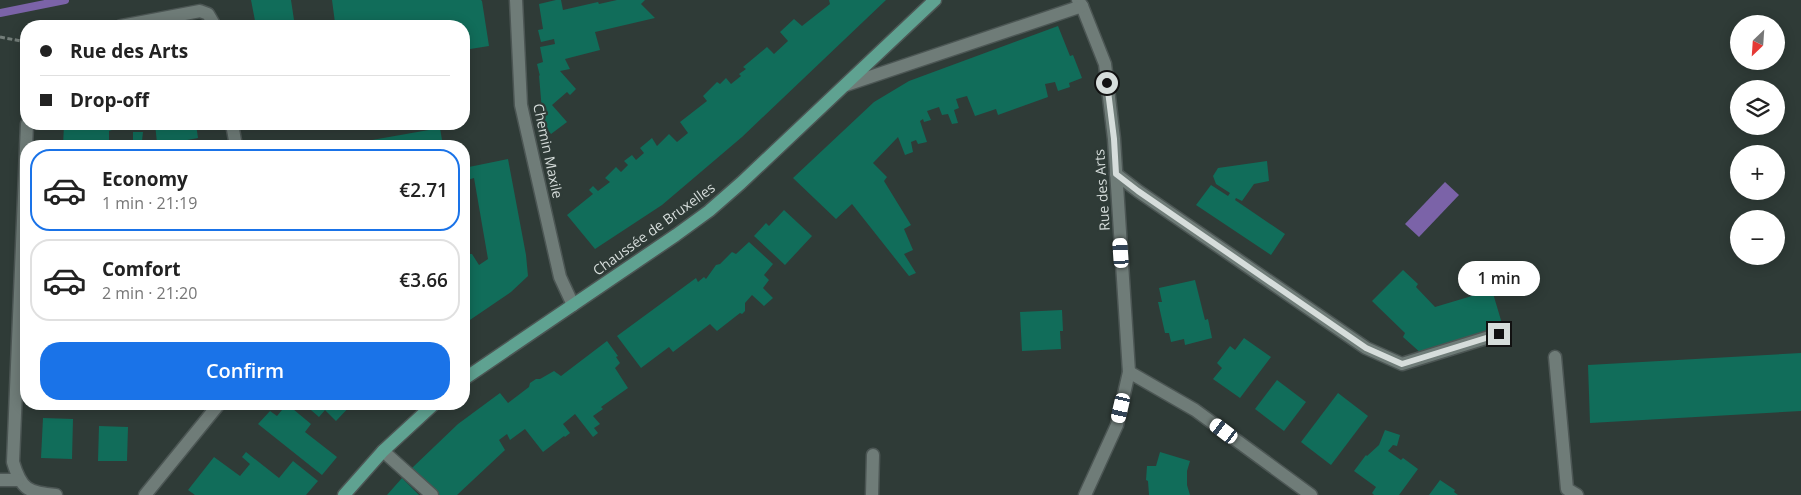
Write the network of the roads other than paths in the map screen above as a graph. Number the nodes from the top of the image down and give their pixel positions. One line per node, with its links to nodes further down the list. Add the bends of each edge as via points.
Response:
1 (516, 0): 9 (street, Chemin Maxile, via 521,105 560,277)
2 (935, 0): 6 (main road, Chaussée de Bruxelles)
3 (1080, 3): 6 (street, Chaussée de Bruxelles); 7 (street, Rue des Arts, via 1105,64)
4 (153, 20): 5 (street, via 200,11 208,14)
5 (212, 20)
6 (846, 85): 9 (main road, Chaussée de Bruxelles, via 709,211)
7 (1116, 174): 10 (street, via 1366,348 1402,364); 12 (street, Rue des Arts)
8 (20, 293): 19 (street, via 13,462)
9 (572, 305): 13 (main road, Chaussée de Bruxelles)
10 (1499, 334)
11 (1555, 357): 27 (street, via 1567,489)
12 (1129, 372): 25 (street, Rue des Arts, via 1117,425); 26 (street, via 1195,410)
13 (470, 375)
14 (214, 410): 21 (street)
15 (428, 410): 16 (main road)
16 (384, 451): 22 (main road); 23 (street)
17 (873, 455): 24 (street)
18 (0, 480): 19 (street)
19 (18, 480): 20 (street, via 40,494)
20 (56, 495)
21 (146, 495)
22 (344, 495)
23 (432, 495)
24 (872, 495)
25 (1085, 495)
26 (1311, 495)
27 (1577, 495)

